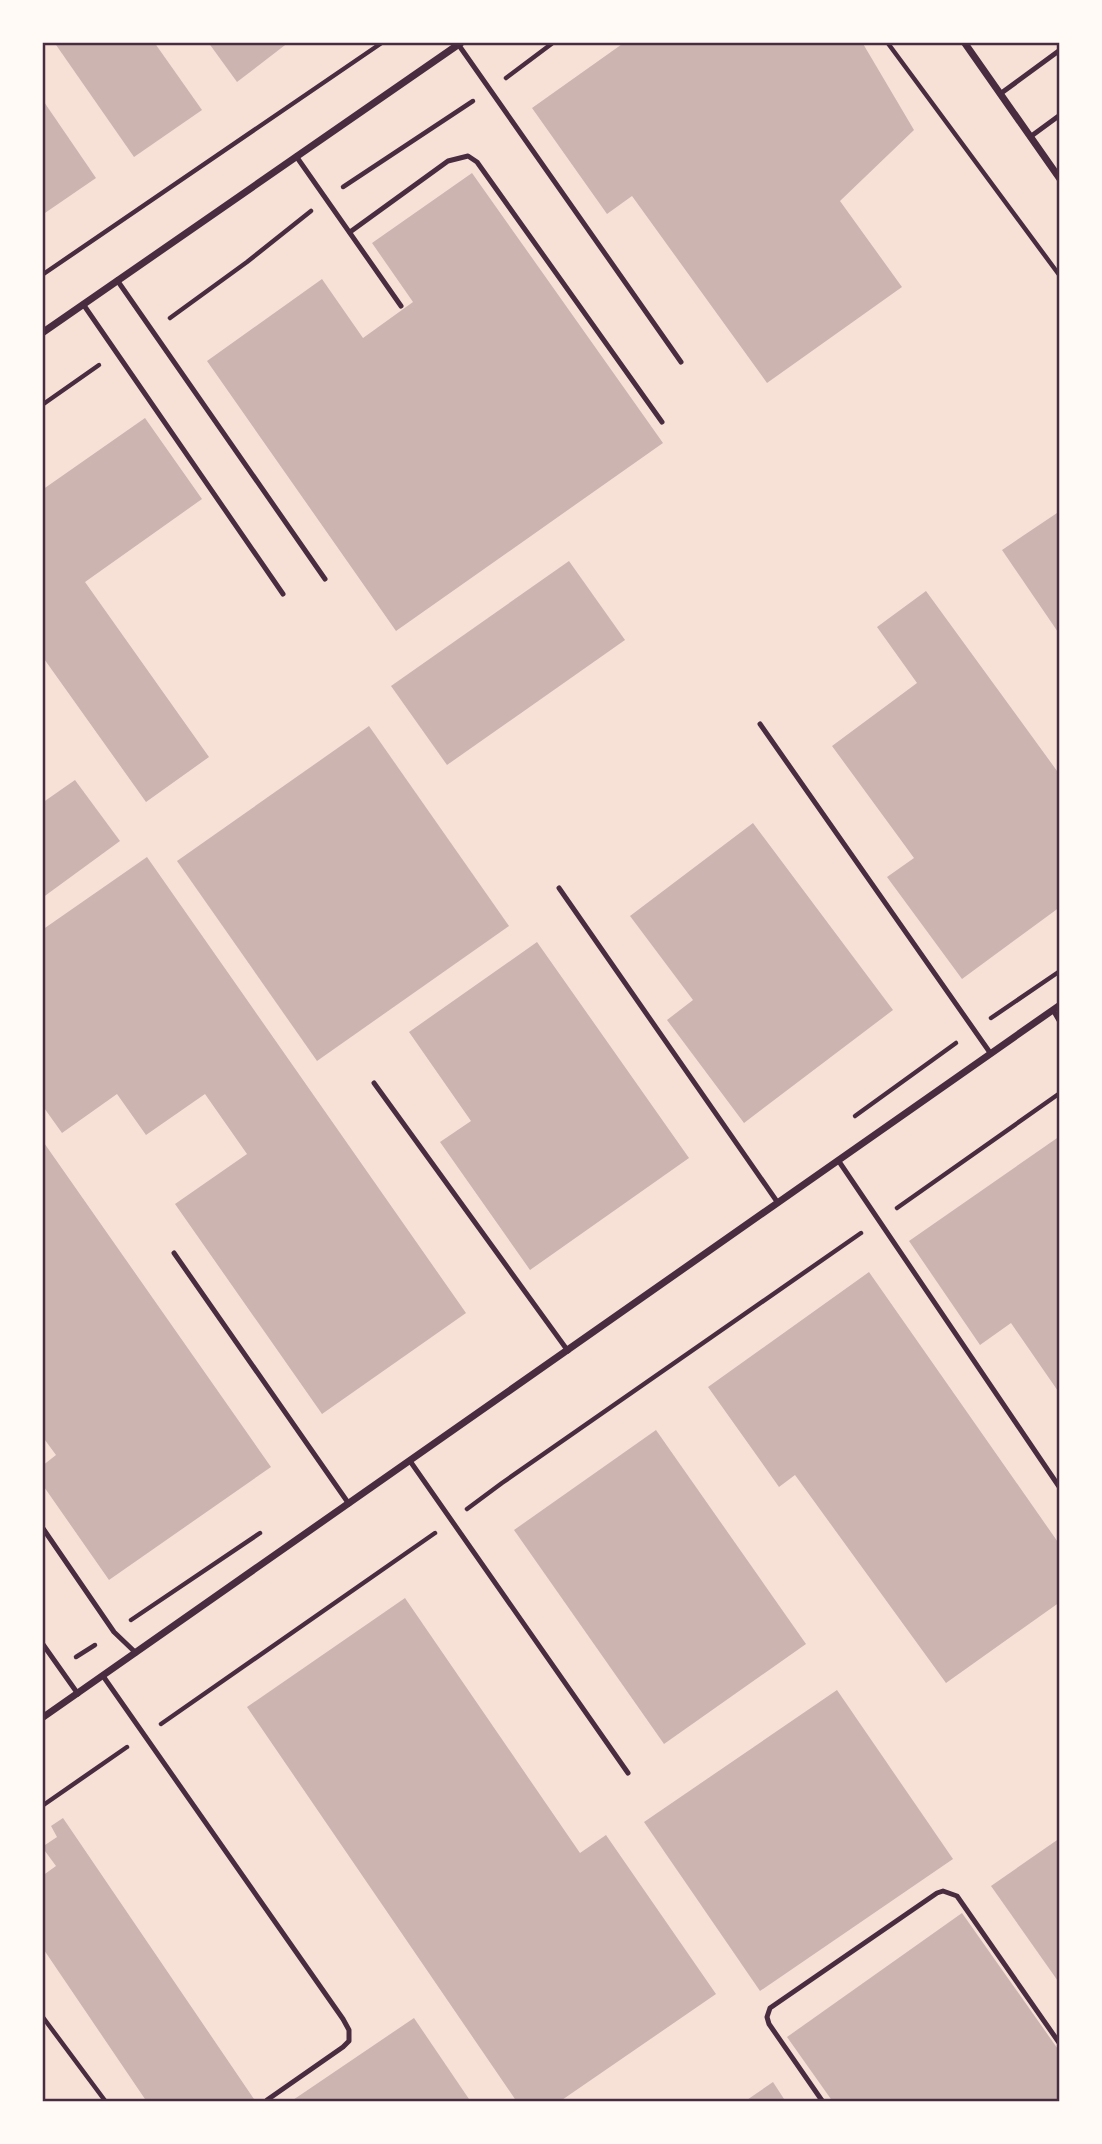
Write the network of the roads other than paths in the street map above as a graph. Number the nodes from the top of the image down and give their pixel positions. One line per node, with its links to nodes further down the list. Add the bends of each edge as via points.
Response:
1 (964, 42): 4 (street)
2 (460, 43): 7 (street); 14 (lane)
3 (1060, 50): 4 (lane)
4 (1000, 94): 6 (street)
5 (1060, 115): 6 (lane)
6 (1030, 137): 8 (street)
7 (296, 156): 9 (lane); 10 (street)
8 (1060, 179)
9 (349, 232): 12 (lane); 15 (lane, via 448,160 468,156 477,162)
10 (117, 280): 11 (street); 16 (lane)
11 (83, 304): 13 (street); 17 (lane)
12 (401, 306)
13 (42, 333)
14 (681, 362)
15 (662, 422)
16 (325, 579)
17 (283, 593)
18 (760, 724): 22 (lane)
19 (559, 888): 25 (lane)
20 (1056, 1008): 21 (lane); 22 (street)
21 (1060, 1022)
22 (991, 1054): 24 (street)
23 (374, 1083): 27 (lane)
24 (838, 1160): 25 (street); 29 (lane)
25 (778, 1203): 27 (street)
26 (174, 1253): 30 (lane)
27 (568, 1351): 28 (street)
28 (410, 1461): 30 (street); 37 (lane)
29 (1060, 1488)
30 (349, 1504): 33 (street)
31 (42, 1527): 33 (lane, via 114,1632)
32 (42, 1643): 35 (lane)
33 (136, 1653): 34 (street)
34 (103, 1676): 35 (street); 39 (lane, via 349,2031 344,2047)
35 (78, 1694): 36 (street)
36 (42, 1718)
37 (628, 1773)
38 (1060, 2044): 40 (lane, via 957,1896 943,1891 770,2008 769,2024)
39 (267, 2100)
40 (822, 2102)

